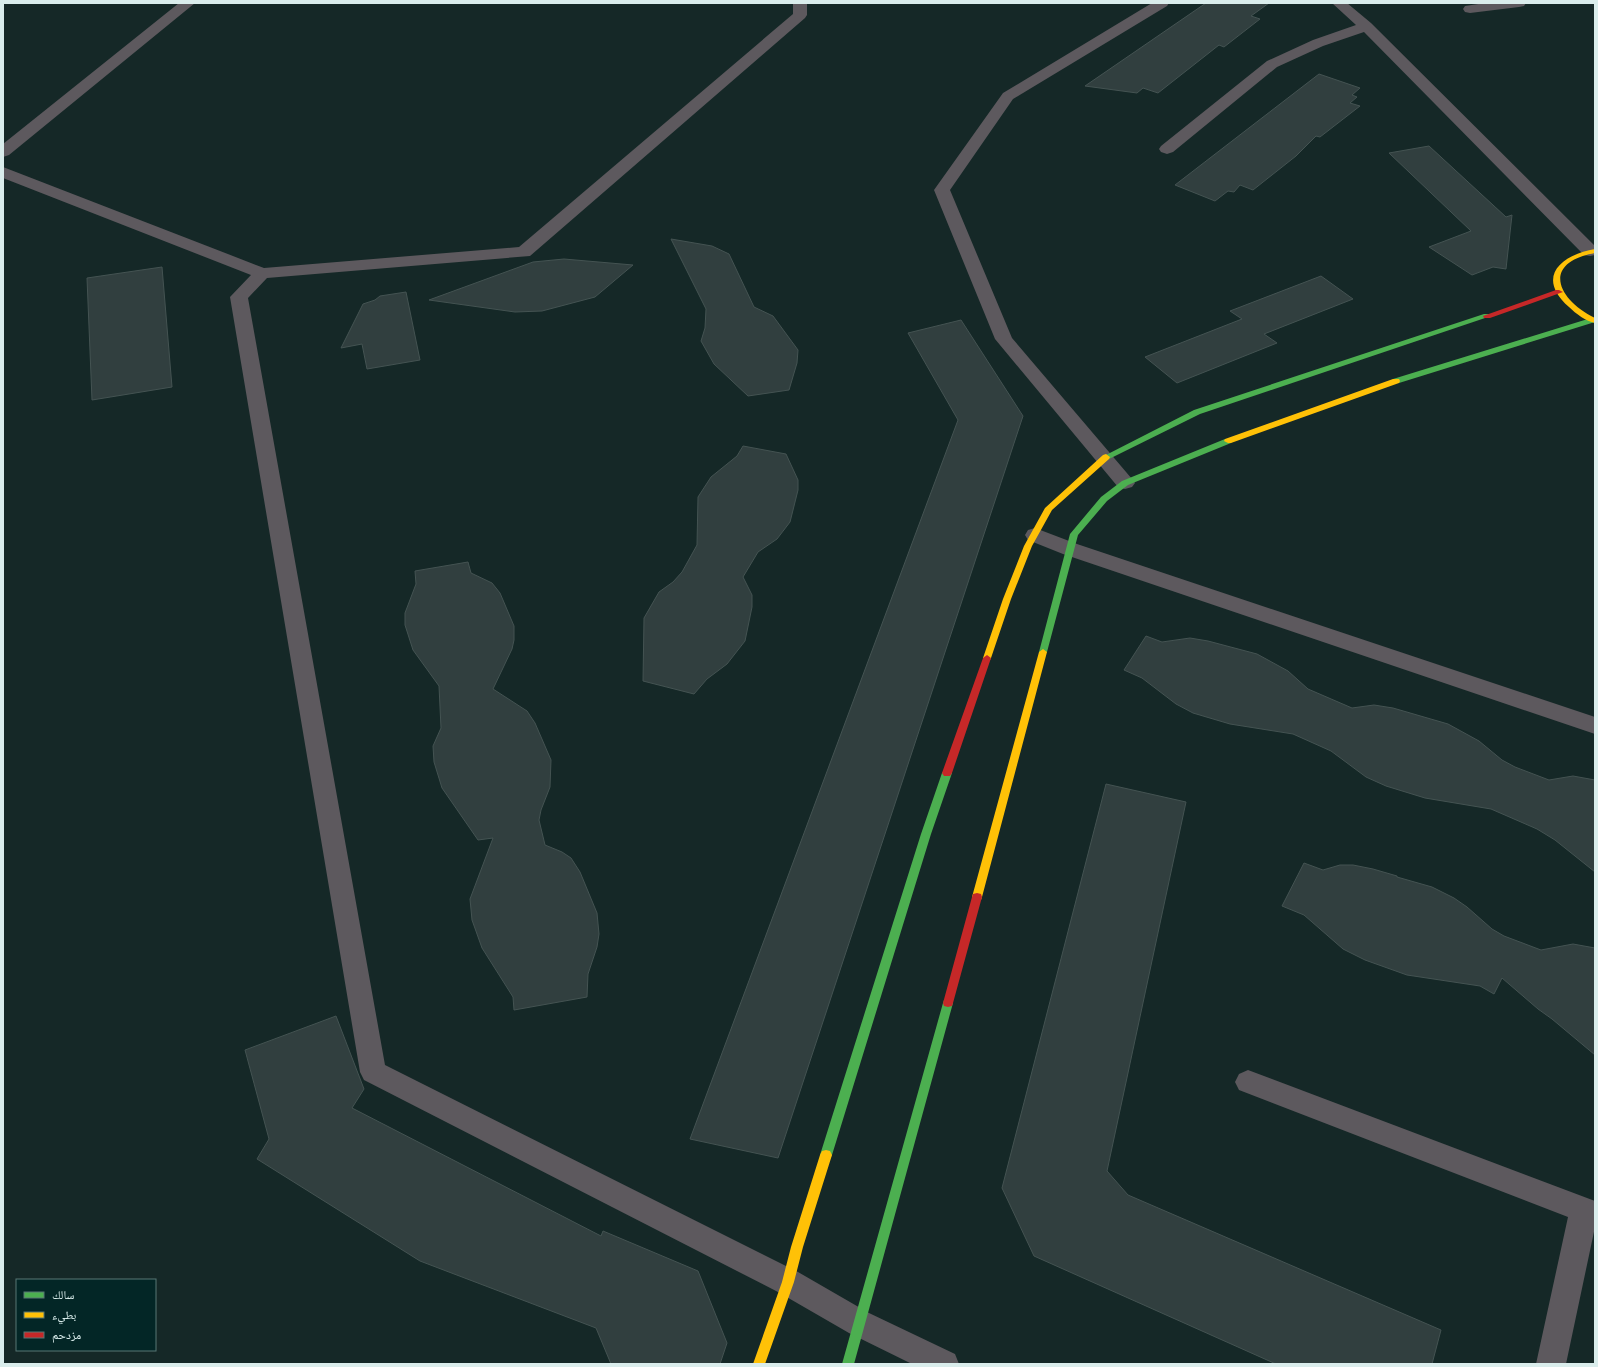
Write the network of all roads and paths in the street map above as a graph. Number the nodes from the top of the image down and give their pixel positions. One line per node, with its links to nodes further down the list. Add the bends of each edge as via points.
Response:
1 (188, 3): 9 (street)
2 (800, 3): 12 (street, via 800,15 524,252)
3 (1162, 3): 15 (street, via 1008,96 942,190 1004,339)
4 (1339, 3): 7 (street)
5 (1519, 3): 6 (street)
6 (1470, 9)
7 (1366, 26): 8 (street, via 1318,43 1272,64); 11 (street)
8 (1167, 149)
9 (3, 152)
10 (3, 172): 12 (street)
11 (1593, 251): 13 (main road, via 1576,255 1564,262 1557,271 1555,281)
12 (262, 273): 22 (street, via 239,297 373,1072)
13 (1559, 292): 14 (main road, via 1578,312); 15 (main road, via 1197,412)
14 (1595, 320): 16 (main road, via 1388,384 1201,450)
15 (1103, 458): 16 (street); 17 (main road, via 1049,508)
16 (1125, 483): 18 (main road, via 1104,499 1074,534)
17 (1035, 535): 18 (street); 22 (main road, via 1028,546 1007,599 926,834)
18 (1070, 549): 19 (street); 23 (main road, via 1002,808)
19 (1595, 726)
20 (1248, 1082): 21 (street)
21 (1590, 1212): 27 (street)
22 (788, 1282): 23 (street); 24 (main road)
23 (859, 1323): 25 (main road); 26 (street)
24 (759, 1364)
25 (848, 1364)
26 (944, 1364)
27 (1551, 1364)

